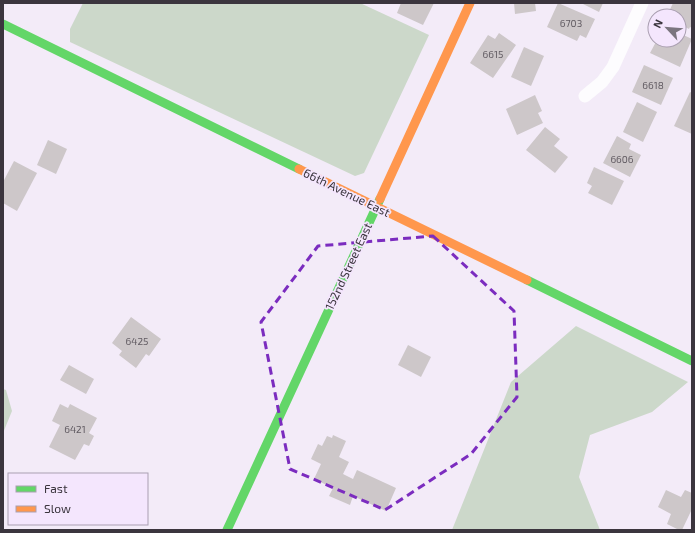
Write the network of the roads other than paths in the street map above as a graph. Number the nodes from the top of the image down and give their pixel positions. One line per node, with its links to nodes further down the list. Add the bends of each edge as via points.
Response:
1 (470, 3): 5 (street, 152nd Street East)
2 (642, 3): 4 (street, via 613,67 602,82)
3 (3, 24): 5 (street, 66th Avenue East)
4 (585, 96)
5 (376, 206): 6 (street, 66th Avenue East); 7 (street, 152nd Street East)
6 (692, 361)
7 (227, 530)

